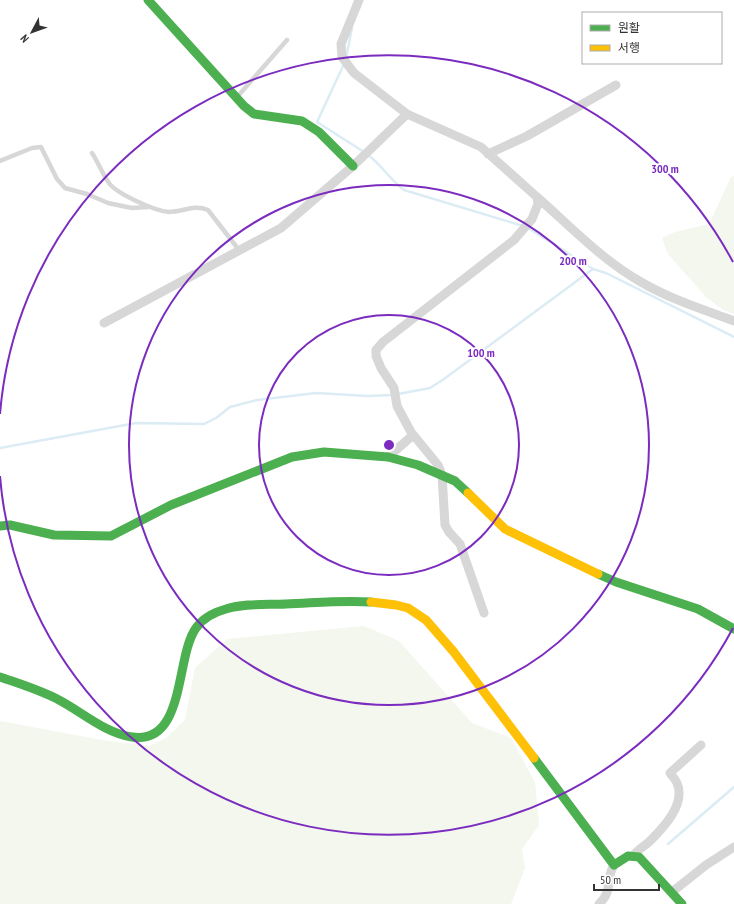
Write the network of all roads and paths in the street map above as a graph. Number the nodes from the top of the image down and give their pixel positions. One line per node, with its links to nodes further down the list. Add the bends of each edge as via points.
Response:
1 (148, 0): 5 (street)
2 (359, 0): 6 (street, via 341,44 345,61 354,73)
3 (287, 40): 5 (lane)
4 (616, 85): 8 (street, via 527,136)
5 (237, 98): 10 (street, via 254,114 302,121 319,132)
6 (407, 114): 8 (street, via 467,139); 10 (street)
7 (92, 153): 12 (lane, via 110,184)
8 (488, 154): 11 (street)
9 (0, 161): 12 (lane, via 41,147 57,179 65,188 108,203 132,208)
10 (352, 166): 13 (street, via 281,228)
11 (537, 197): 14 (street, via 595,249 640,282 678,301); 16 (street, via 538,204 532,219 514,240 376,350 381,368 394,388 397,406)
12 (150, 207): 13 (lane, via 170,212 200,207 208,210)
13 (239, 250): 15 (street)
14 (734, 321)
15 (104, 323)
16 (413, 435): 17 (street); 18 (street, via 438,465)
17 (388, 457): 18 (street, via 418,464); 19 (street, via 324,452 292,457 171,505 111,536 54,535 10,525)
18 (442, 475): 20 (street, via 448,532 460,544); 21 (street, via 455,481 505,529 616,582 698,609)
19 (0, 526)
20 (484, 613)
21 (734, 629)
22 (0, 677): 26 (street, via 52,696 111,729 141,737 156,732 171,716 186,646 196,627 218,610 247,605 380,602 407,608 422,616 447,644)
23 (701, 745): 25 (street, via 670,773 679,791 674,811 660,830)
24 (734, 847): 27 (street)
25 (634, 855): 26 (street); 27 (street, via 650,867)
26 (614, 865): 28 (street, via 610,871 608,892)
27 (672, 892): 29 (street)
28 (598, 904)
29 (682, 904)

